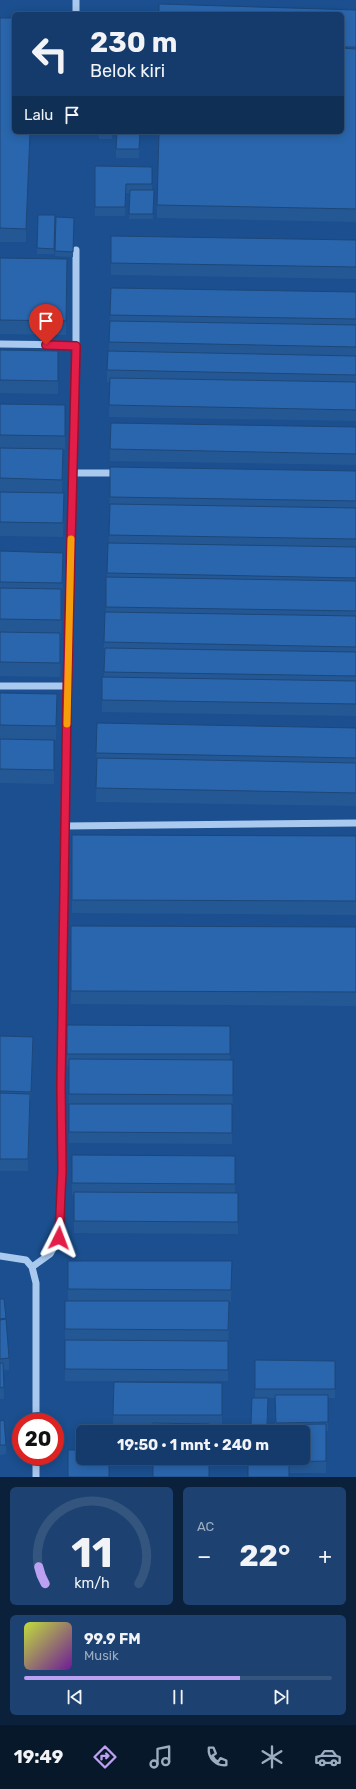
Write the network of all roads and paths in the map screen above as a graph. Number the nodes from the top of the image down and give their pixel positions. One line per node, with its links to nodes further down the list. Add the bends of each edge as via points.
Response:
1 (76, 0): 2 (street)
2 (76, 12)
3 (76, 250): 5 (street)
4 (0, 344): 5 (street)
5 (76, 346): 6 (street)
6 (73, 473): 7 (street); 9 (street)
7 (128, 473)
8 (0, 686): 9 (street)
9 (67, 686): 11 (street)
10 (356, 823): 11 (street)
11 (65, 826): 13 (street, via 62,1170 59,1238 50,1254)
12 (0, 1256): 13 (street, via 26,1260)
13 (32, 1267): 14 (street, via 36,1283)
14 (36, 1413)
15 (36, 1465): 16 (street)
16 (36, 1477)

